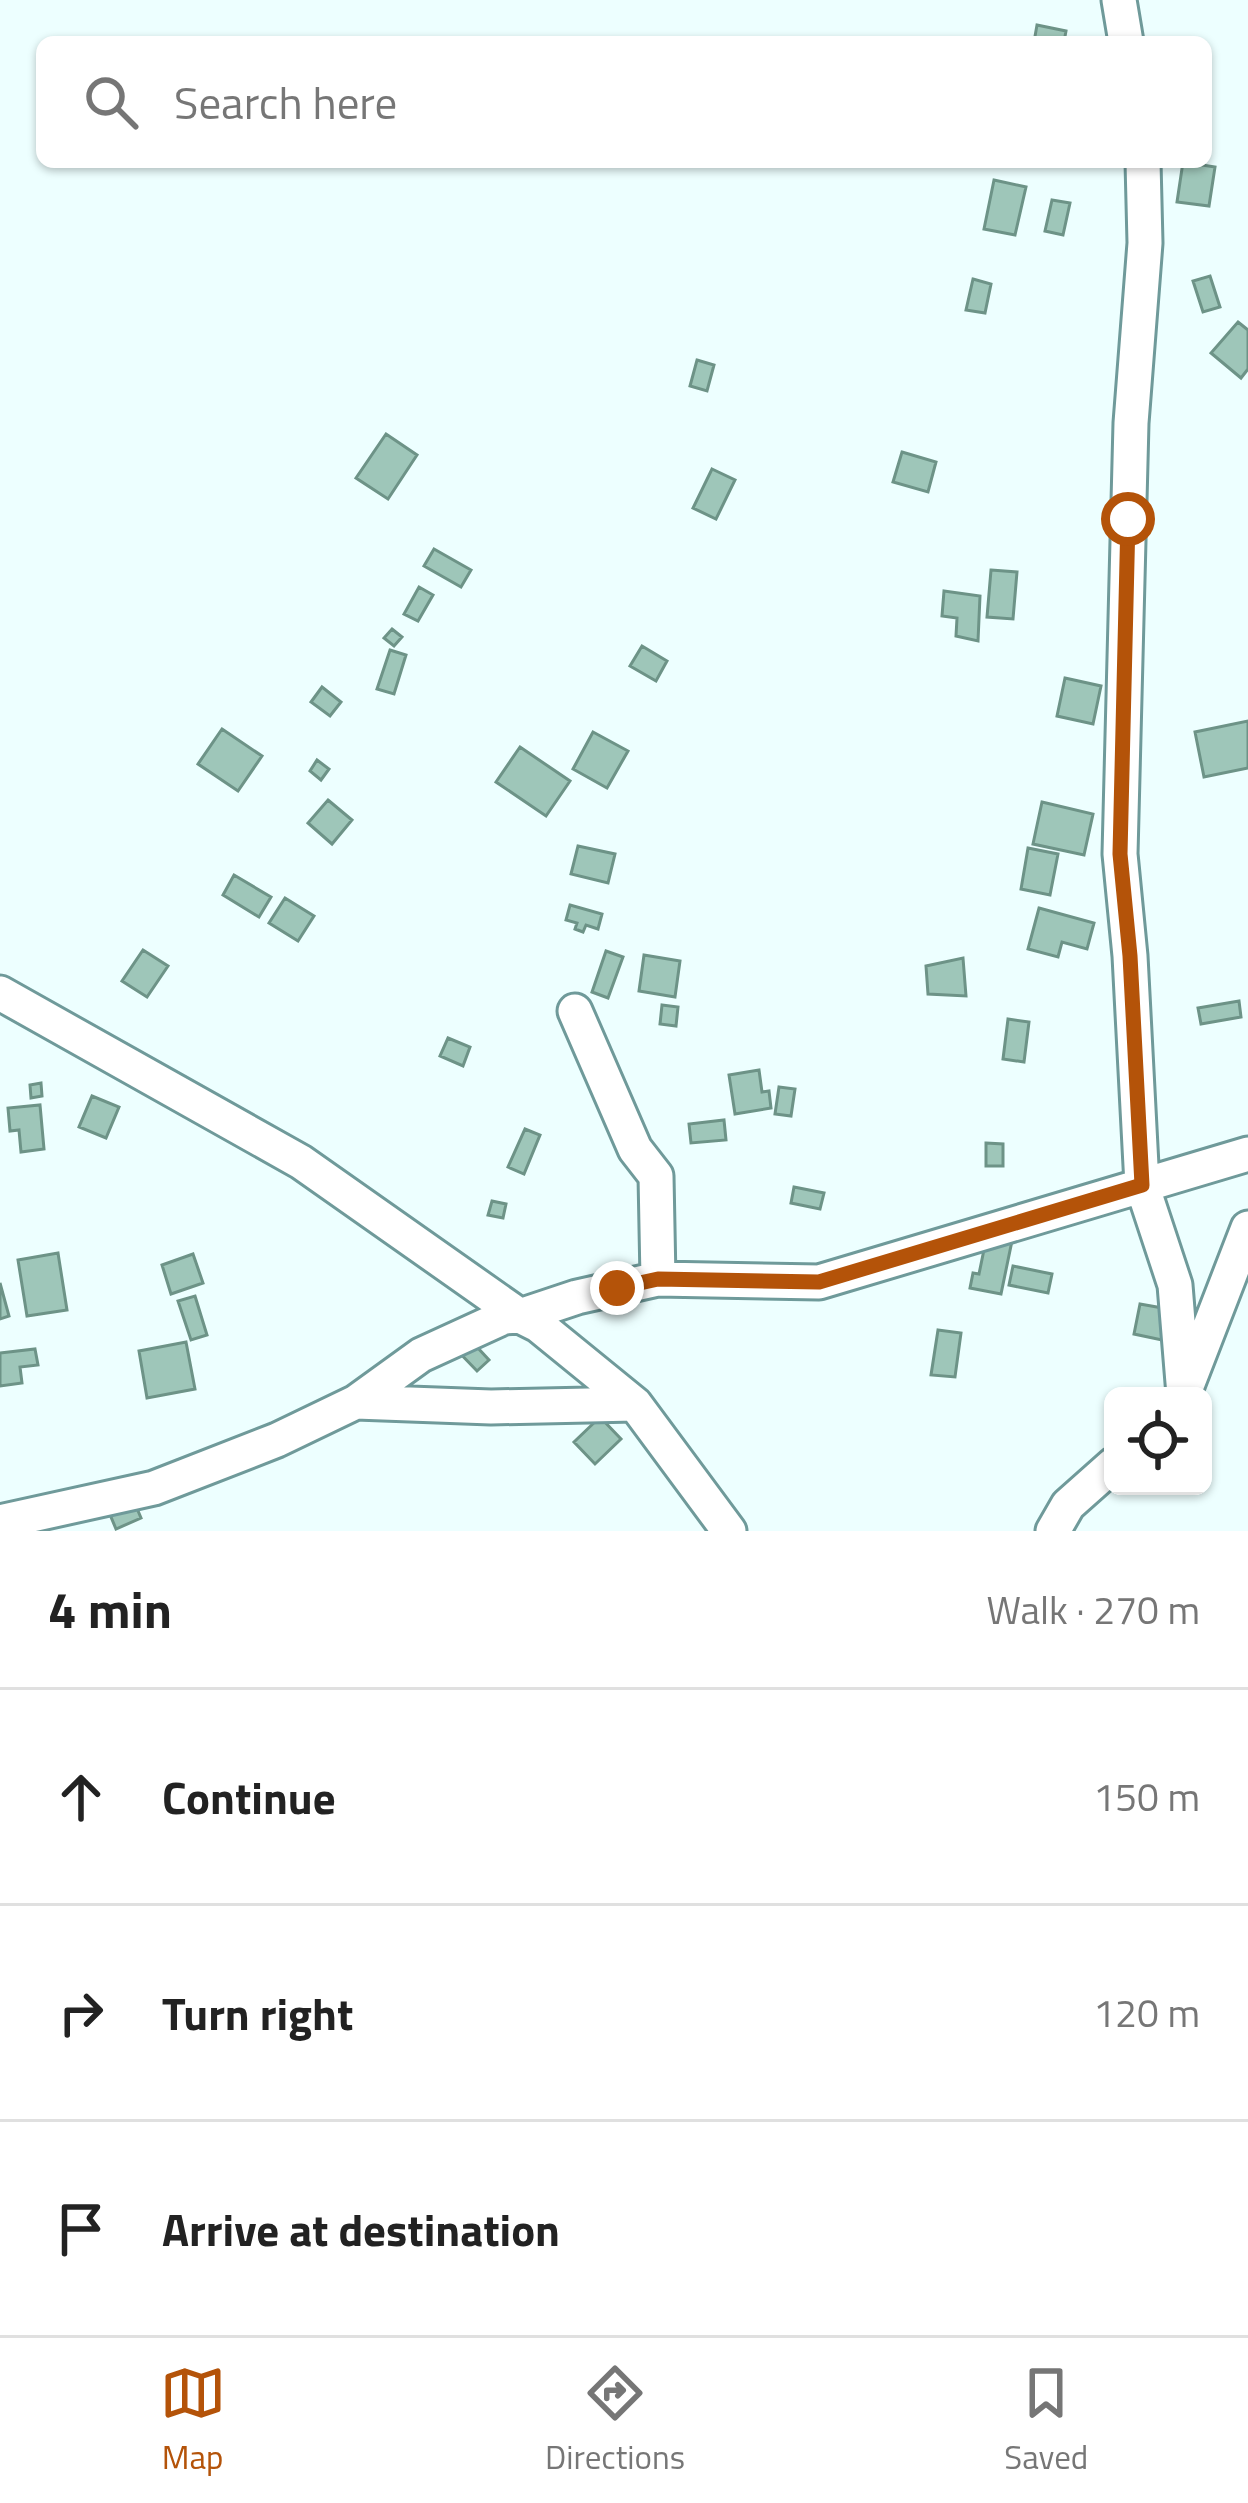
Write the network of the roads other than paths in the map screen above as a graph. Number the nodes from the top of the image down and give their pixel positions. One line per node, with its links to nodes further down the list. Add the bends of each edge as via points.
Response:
1 (1119, 0): 2 (street)
2 (1125, 36)
3 (1142, 168): 7 (street, via 1120,854)
4 (0, 993): 11 (street, via 301,1162)
5 (575, 1011): 9 (street, via 635,1149 656,1176)
6 (1248, 1154): 7 (street)
7 (1142, 1185): 9 (street, via 819,1282); 12 (street, via 1175,1286)
8 (1248, 1228): 10 (street)
9 (658, 1279): 11 (street)
10 (1238, 1289): 13 (street)
11 (520, 1316): 14 (street, via 421,1354); 15 (street)
12 (1182, 1387)
13 (1188, 1387)
14 (356, 1402): 15 (street); 17 (street, via 154,1488)
15 (635, 1404): 18 (street)
16 (1104, 1473): 19 (street)
17 (0, 1522)
18 (728, 1531)
19 (1053, 1531)

